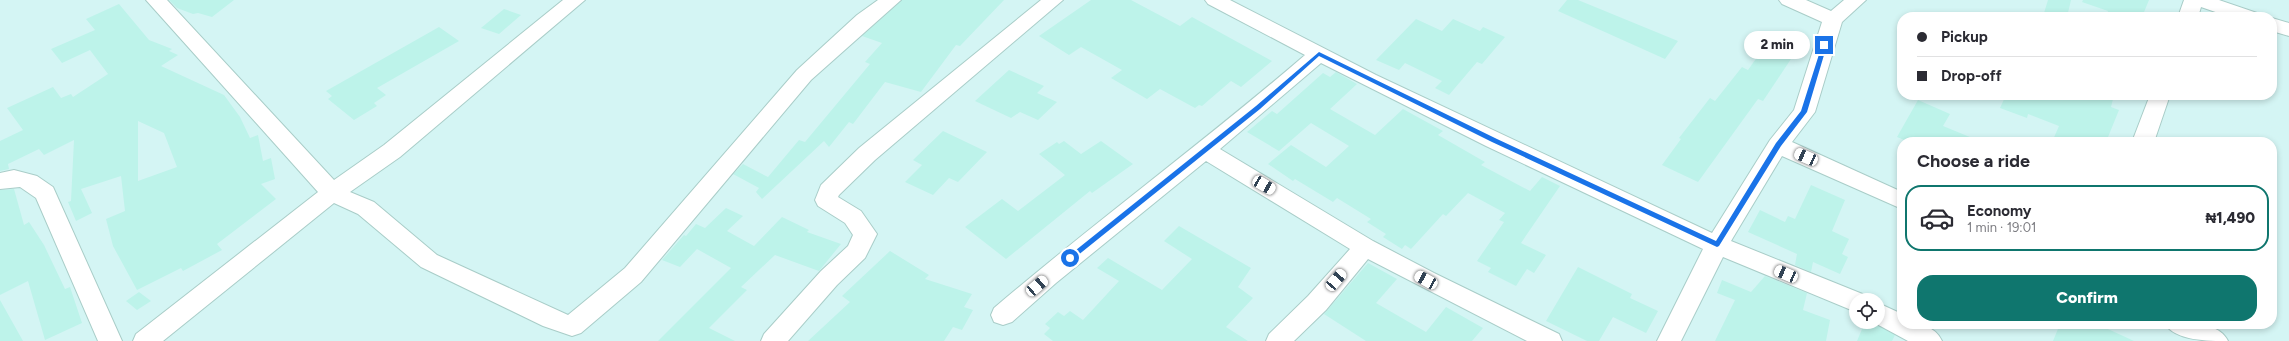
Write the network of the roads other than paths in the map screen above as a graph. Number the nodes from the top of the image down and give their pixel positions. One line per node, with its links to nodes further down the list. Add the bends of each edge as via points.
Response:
1 (156, 0): 21 (street)
2 (575, 0): 21 (street, via 392,151)
3 (891, 0): 21 (street, via 864,20 804,76 633,275 572,326 429,261 366,208)
4 (1053, 0): 33 (street, via 879,144 829,191 826,200 853,217 864,234 857,252 829,278)
5 (1215, 0): 15 (street)
6 (1789, 0): 12 (street)
7 (1856, 0): 12 (street)
8 (2194, 0): 10 (street)
9 (2199, 0): 11 (street)
10 (2190, 12)
11 (2235, 12)
12 (1833, 19): 18 (street, via 1804,112)
13 (2277, 26): 14 (street)
14 (2289, 30)
15 (1319, 54): 19 (street); 23 (street, via 1494,141)
16 (2158, 100): 17 (street)
17 (2144, 137)
18 (1778, 145): 22 (street); 23 (street)
19 (1206, 150): 24 (street); 26 (street)
20 (0, 181): 31 (street, via 18,176 33,183 45,193)
21 (332, 194): 32 (street)
22 (1897, 199)
23 (1717, 245): 25 (street); 36 (street)
24 (1365, 247): 34 (street, via 1317,303); 35 (street)
25 (1849, 299)
26 (1003, 315)
27 (1885, 317): 28 (street)
28 (1897, 323)
29 (1908, 329): 37 (street)
30 (2188, 329): 38 (street)
31 (110, 341)
32 (145, 341)
33 (773, 341)
34 (1278, 341)
35 (1550, 341)
36 (1669, 341)
37 (1930, 341)
38 (2216, 341)

